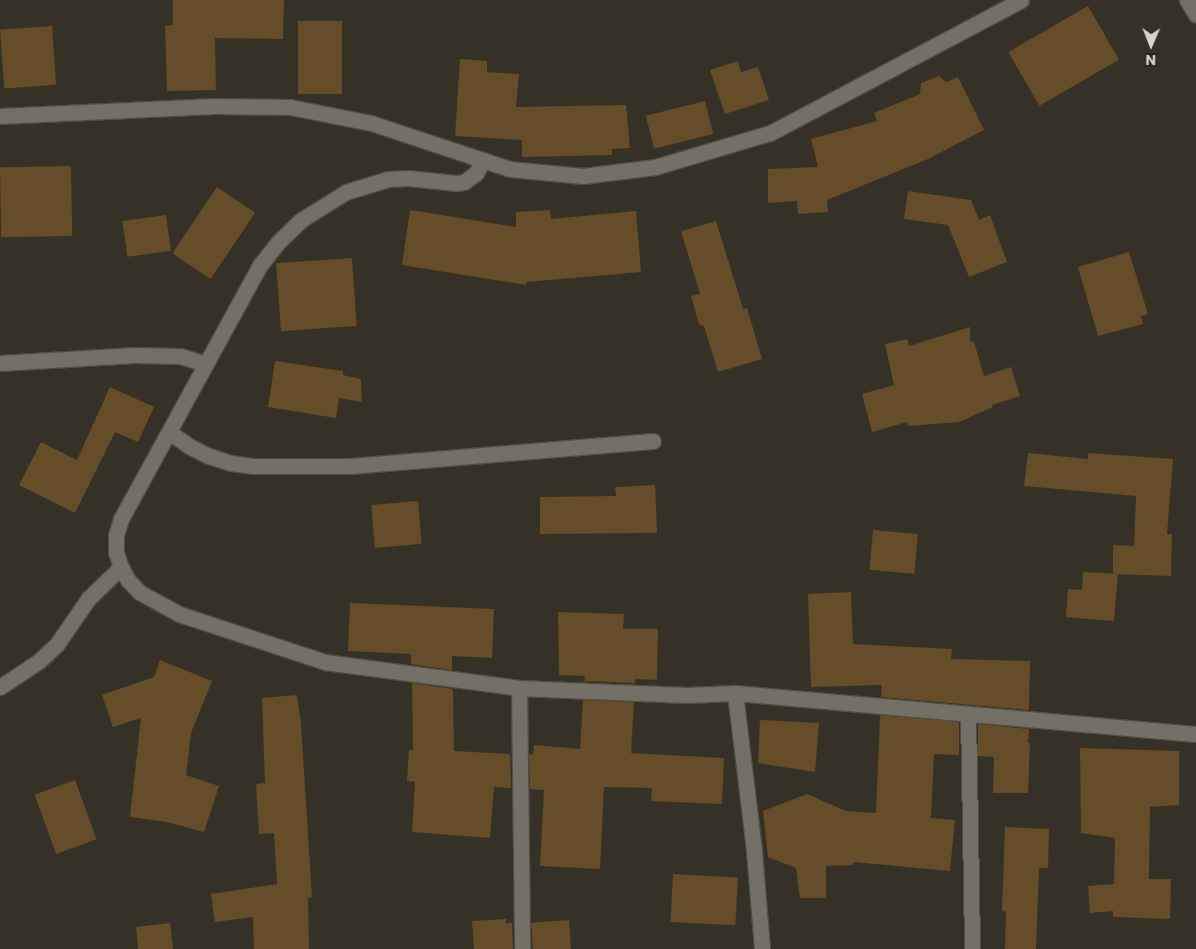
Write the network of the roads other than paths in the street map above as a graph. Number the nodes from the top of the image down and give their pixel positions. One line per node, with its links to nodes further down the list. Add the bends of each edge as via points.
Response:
1 (1021, 0): 5 (street, via 770,133 655,167 583,176 510,169)
2 (1187, 0): 3 (street)
3 (1196, 15)
4 (0, 116): 5 (street, via 214,106 290,107 371,123)
5 (483, 160): 7 (street, via 476,173 464,182 408,178 374,183 346,192 301,220 278,241 260,266)
6 (0, 363): 7 (street, via 135,355 180,356)
7 (206, 364): 8 (street)
8 (169, 432): 9 (street, via 209,456 253,466 350,466); 10 (street, via 121,520 116,535)
9 (653, 441)
10 (120, 567): 11 (street, via 88,599 57,644 40,661); 12 (street, via 139,592 179,614 325,662)
11 (0, 687)
12 (520, 688): 13 (street, via 686,695); 16 (street)
13 (735, 693): 14 (street); 17 (street)
14 (968, 714): 15 (street); 18 (street)
15 (1196, 734)
16 (522, 949)
17 (762, 949)
18 (972, 949)

